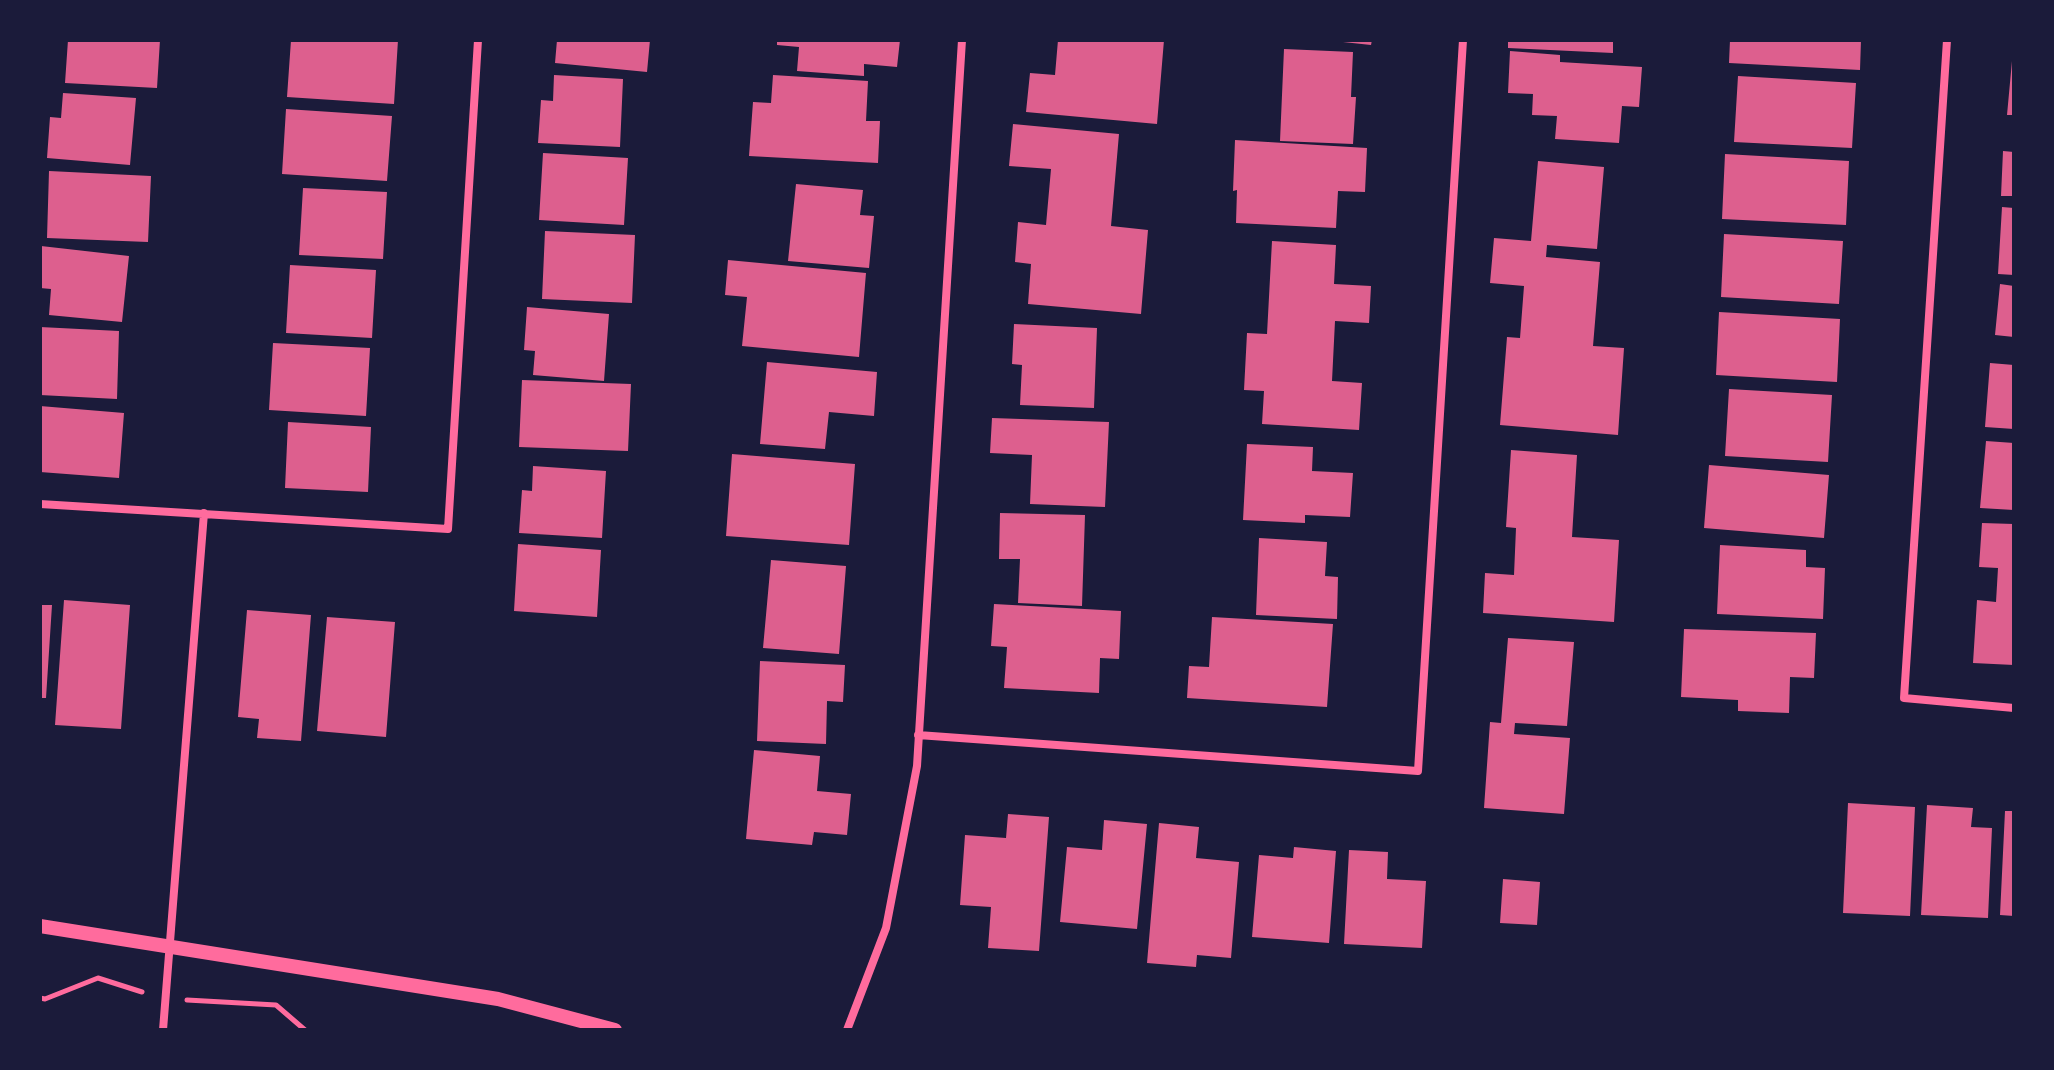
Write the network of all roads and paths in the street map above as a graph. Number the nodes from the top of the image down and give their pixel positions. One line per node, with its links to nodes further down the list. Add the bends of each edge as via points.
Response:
1 (478, 40): 6 (street, via 448,529)
2 (962, 40): 8 (street)
3 (1463, 40): 8 (street, via 1418,771)
4 (1947, 40): 7 (street, via 1904,698)
5 (40, 504): 6 (street)
6 (204, 513): 10 (street)
7 (2014, 708)
8 (918, 735): 16 (street, via 917,766 886,928)
9 (40, 926): 10 (street)
10 (170, 946): 12 (street); 15 (street, via 498,999)
11 (40, 998): 12 (path, via 98,978)
12 (165, 999): 13 (street); 14 (path, via 276,1005)
13 (163, 1030)
14 (305, 1030)
15 (615, 1030)
16 (847, 1030)

